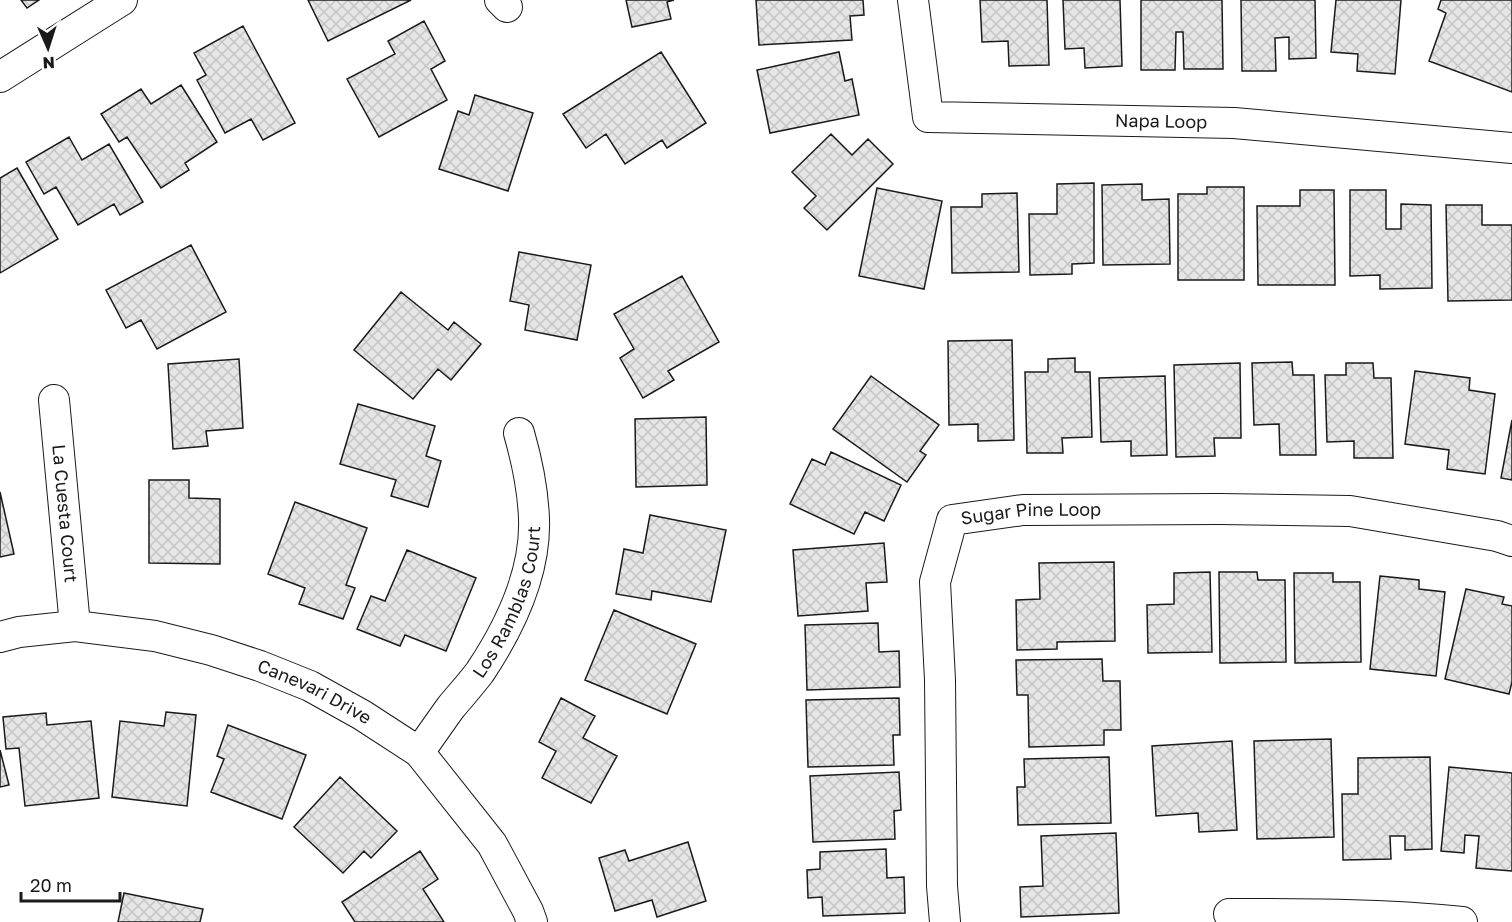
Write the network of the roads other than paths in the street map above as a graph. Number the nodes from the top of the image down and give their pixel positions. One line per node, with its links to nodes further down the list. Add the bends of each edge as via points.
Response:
1 (122, 0): 3 (street)
2 (912, 0): 4 (street, Napa Loop, via 928,117 1234,123)
3 (0, 77)
4 (1512, 148)
5 (54, 400): 8 (street, La Cuesta Court)
6 (519, 433): 10 (street, Los Ramblas Court, via 530,473 534,520 531,558 521,595 502,637 479,673)
7 (1512, 541): 13 (street, Sugar Pine Loop, via 1350,511 1023,510 952,520 935,582)
8 (75, 626): 9 (street, Canevari Drive); 10 (street, Canevari Drive, via 155,636 260,666 310,686)
9 (0, 637)
10 (419, 752): 12 (street, Canevari Drive, via 492,844)
11 (1229, 914): 14 (street, via 1365,915)
12 (532, 922)
13 (945, 922)
14 (1462, 922)

